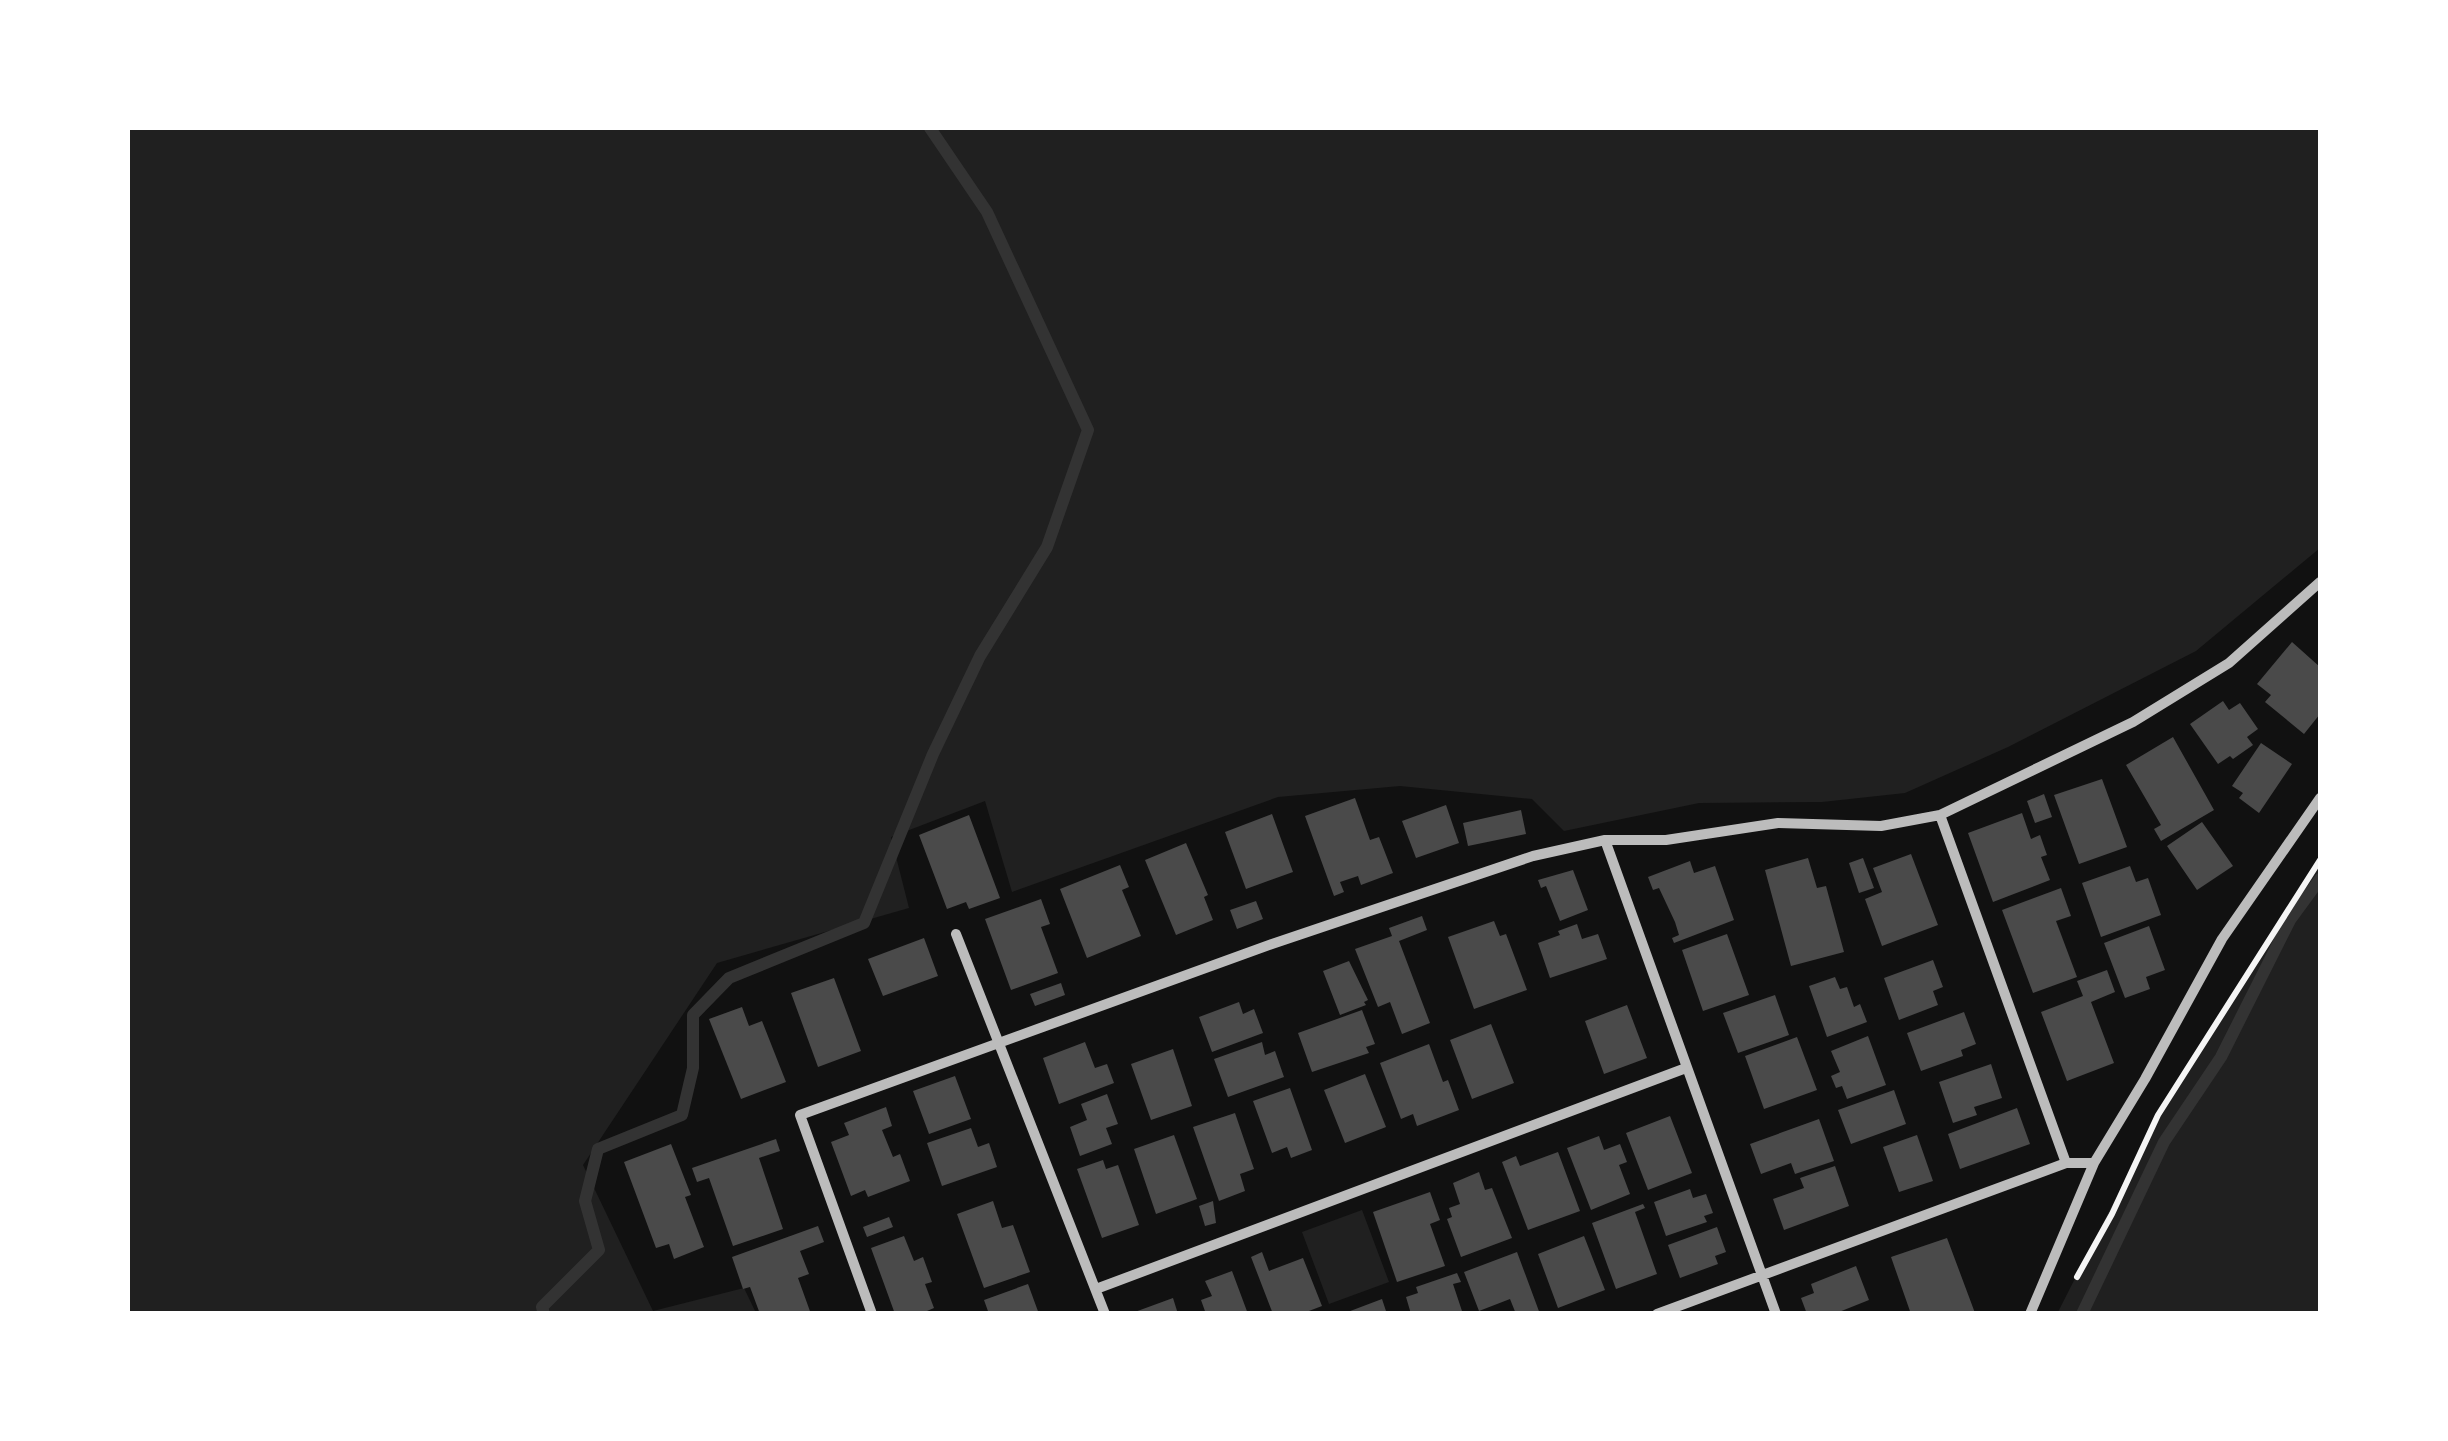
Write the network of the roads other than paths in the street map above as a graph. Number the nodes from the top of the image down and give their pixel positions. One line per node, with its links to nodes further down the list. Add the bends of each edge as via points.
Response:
1 (2320, 582): 3 (street, via 2229,663 2149,712)
2 (2320, 798): 9 (street, via 2222,939)
3 (1940, 815): 4 (street, via 1881,826 1778,823 1666,840); 8 (street)
4 (1605, 840): 6 (street, via 1533,856); 7 (street)
5 (956, 934): 6 (street)
6 (1000, 1041): 11 (street); 12 (street, via 800,1114)
7 (1686, 1068): 10 (street); 11 (street)
8 (2066, 1163): 9 (street); 10 (street)
9 (2094, 1163): 16 (street)
10 (1761, 1274): 14 (street); 15 (street)
11 (1096, 1289): 13 (street)
12 (872, 1314)
13 (1105, 1314)
14 (1656, 1314)
15 (1776, 1314)
16 (2030, 1314)

